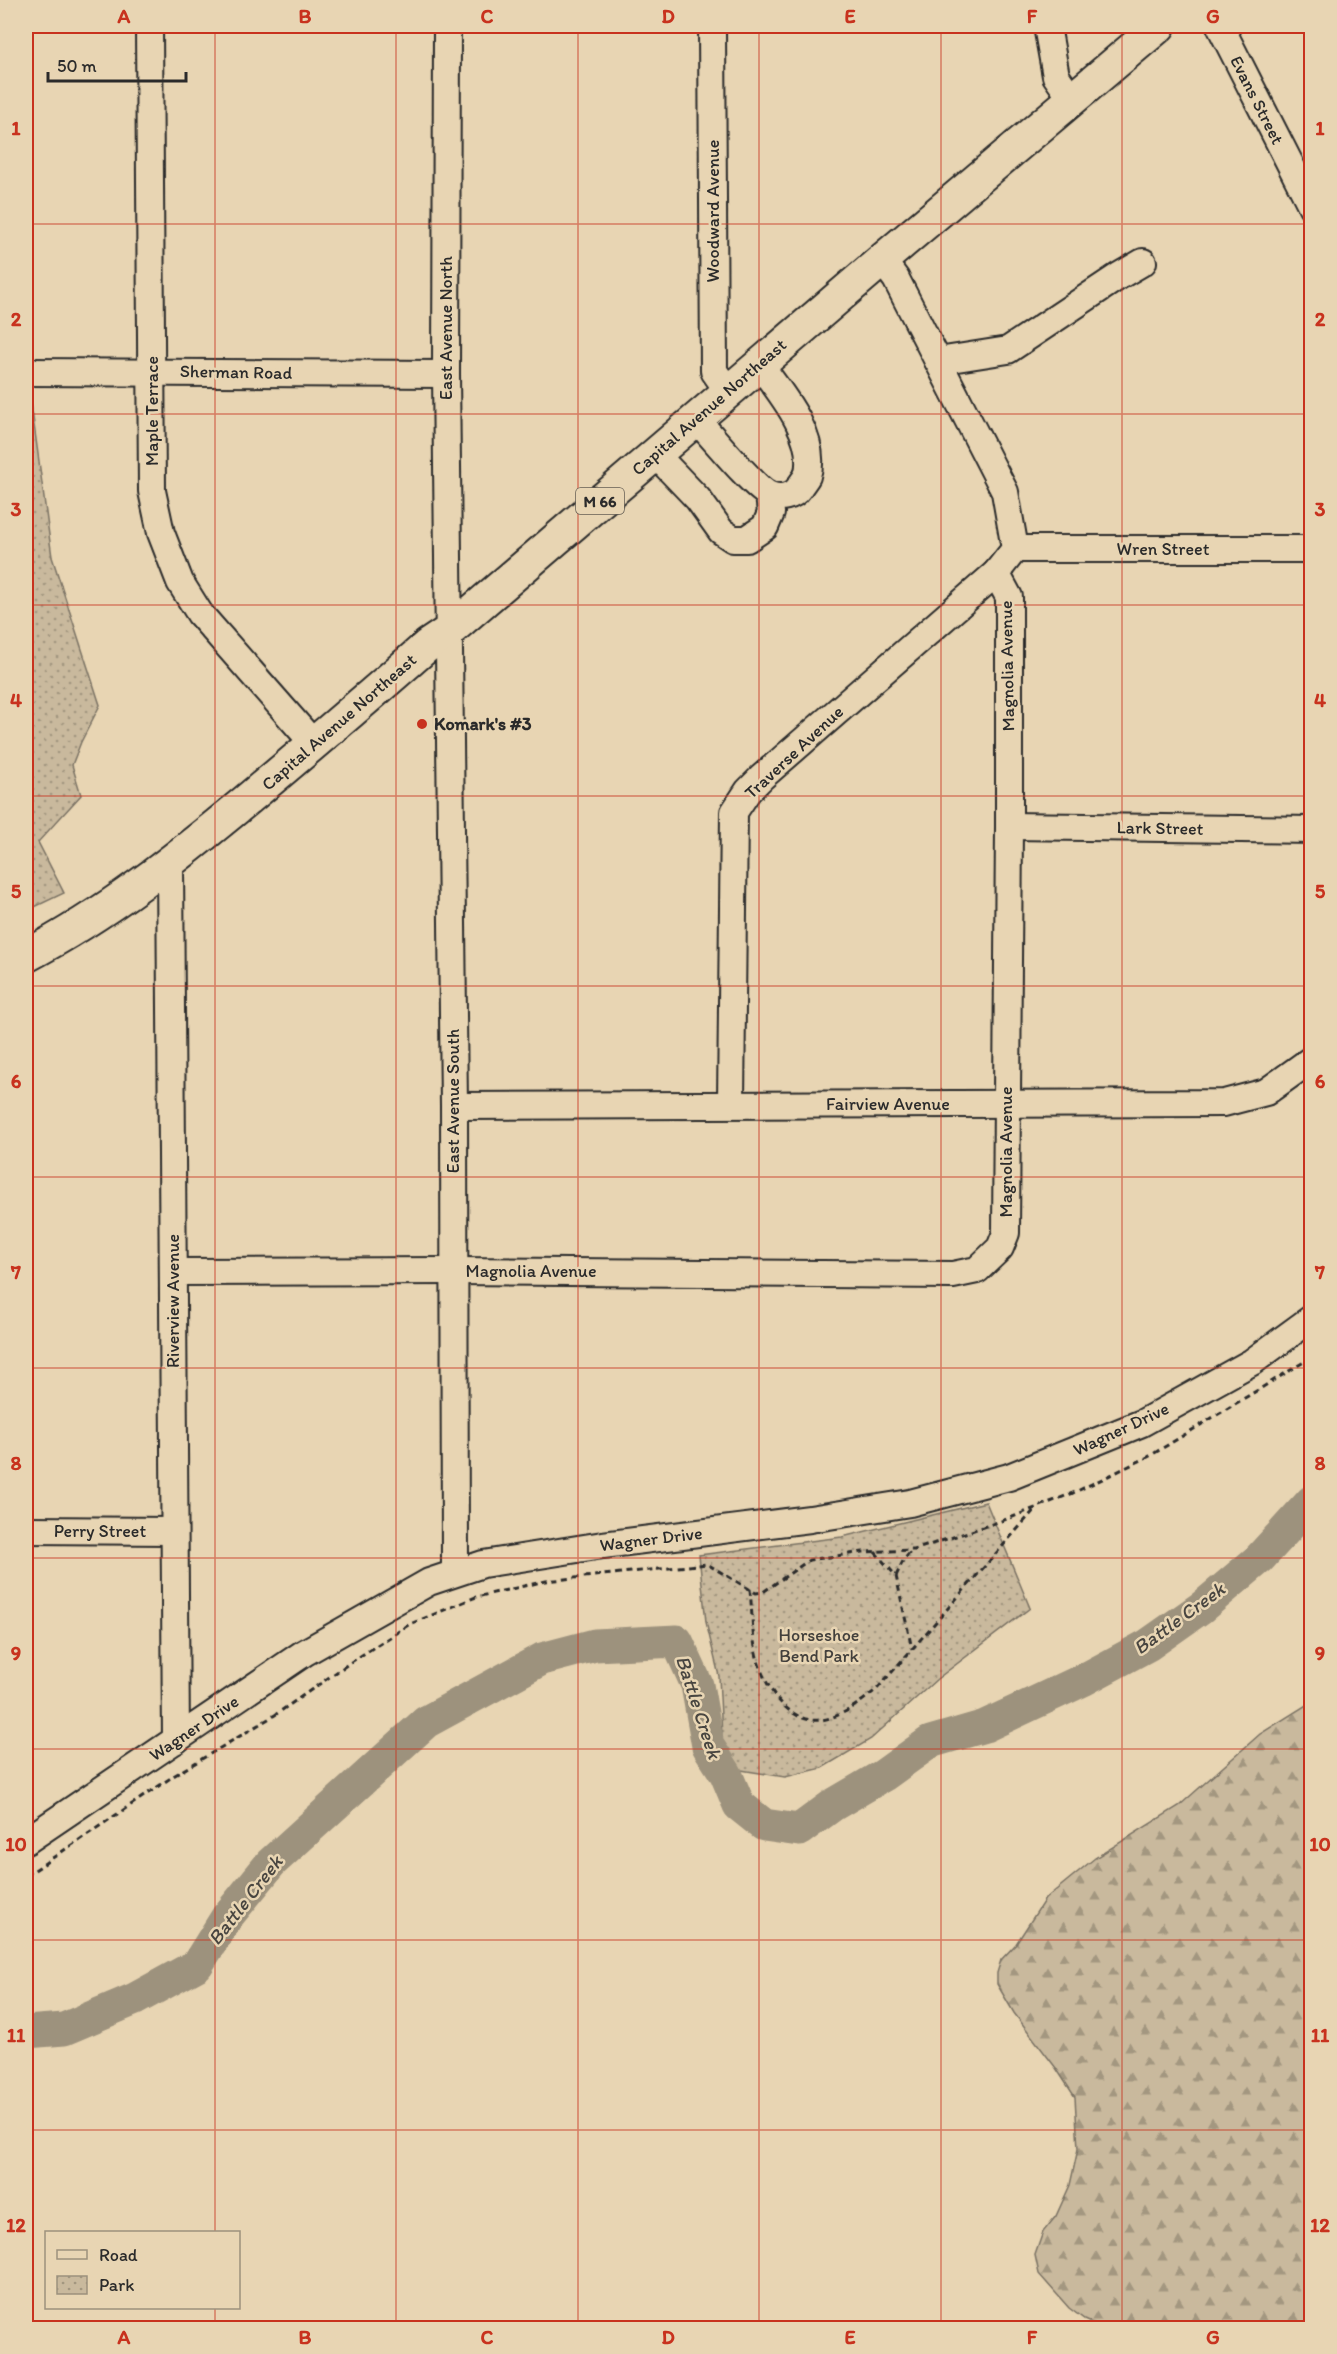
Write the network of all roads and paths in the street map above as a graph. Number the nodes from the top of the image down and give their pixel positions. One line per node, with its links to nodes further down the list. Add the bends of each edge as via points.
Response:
1 (149, 26): 14 (street, Maple Terrace)
2 (447, 26): 15 (street, East Avenue North)
3 (712, 26): 16 (street, Woodward Avenue, via 714,371)
4 (1047, 26): 7 (street, via 1056,76)
5 (1160, 26): 7 (main road, Capital Avenue Northeast / M 66)
6 (1220, 26): 8 (street, Evans Street)
7 (1072, 99): 9 (main road, Capital Avenue Northeast / M 66)
8 (1311, 207)
9 (882, 260): 11 (street, via 896,279); 12 (main road, Capital Avenue Northeast / M 66)
10 (1143, 262): 11 (street, via 1008,350)
11 (938, 361): 20 (street, via 1005,492)
12 (759, 364): 16 (main road, Capital Avenue Northeast / M 66); 19 (street, via 786,400 804,435 808,454 807,476 796,492 785,497)
13 (26, 372): 14 (street, Sherman Road)
14 (152, 372): 15 (street, Sherman Road); 26 (street, Maple Terrace, via 152,491 160,532 180,582 200,614)
15 (446, 374): 23 (street, East Avenue North)
16 (728, 392): 17 (main road, Capital Avenue Northeast / M 66)
17 (696, 418): 18 (main road, Capital Avenue Northeast / M 66); 19 (street)
18 (655, 454): 19 (street, via 733,539 747,539 765,526 771,513); 23 (main road, Capital Avenue Northeast / M 66)
19 (769, 495)
20 (1015, 549): 21 (street, Wren Street); 22 (street)
21 (1311, 549)
22 (996, 573): 27 (street, Magnolia Avenue, via 1009,597); 32 (street, Traverse Avenue, via 762,777 734,812)
23 (449, 631): 26 (main road, Capital Avenue Northeast / M 66); 34 (street, East Avenue South)
24 (26, 683): 25 (path)
25 (26, 719)
26 (314, 744): 29 (main road, Capital Avenue Northeast / M 66)
27 (1009, 826): 28 (street, Lark Street); 33 (street, Magnolia Avenue)
28 (1311, 830)
29 (170, 862): 30 (main road, Capital Avenue Northeast / M 66, via 105,910); 36 (street, Riverview Avenue)
30 (26, 956)
31 (1311, 1059): 33 (street, Fairview Avenue, via 1266,1092 1224,1103)
32 (731, 1103): 33 (street, Fairview Avenue); 34 (street, Fairview Avenue)
33 (1006, 1105): 35 (street, Magnolia Avenue, via 1006,1233 1000,1248 977,1270 953,1275)
34 (454, 1106): 35 (street, East Avenue South)
35 (453, 1270): 36 (street, Magnolia Avenue); 43 (street, East Avenue South)
36 (174, 1272): 40 (street, Riverview Avenue)
37 (1311, 1318): 43 (street, Wagner Drive, via 1252,1362 1142,1423 1009,1477 910,1503 603,1545)
38 (1036, 1508): 47 (path)
39 (26, 1530): 40 (street, Perry Street)
40 (174, 1531): 48 (street, Riverview Avenue)
41 (912, 1550): 45 (path)
42 (875, 1552): 45 (path)
43 (455, 1572): 48 (street, Wagner Drive, via 387,1604 304,1653)
44 (731, 1576): 50 (path, via 707,1564 546,1581 476,1597 410,1624)
45 (896, 1576): 47 (path)
46 (750, 1589): 47 (path, via 756,1653 763,1677 780,1703 798,1716 817,1721 851,1710 877,1689)
47 (912, 1649)
48 (176, 1740): 49 (street, Wagner Drive)
49 (26, 1841)
50 (26, 1876)

